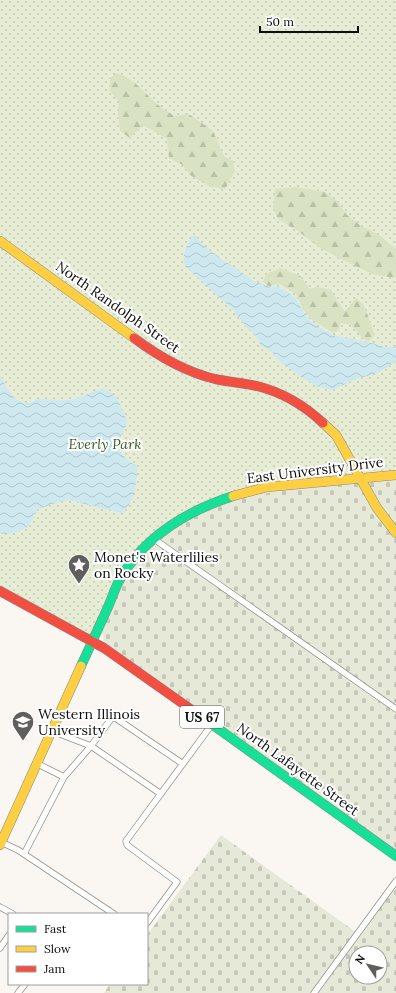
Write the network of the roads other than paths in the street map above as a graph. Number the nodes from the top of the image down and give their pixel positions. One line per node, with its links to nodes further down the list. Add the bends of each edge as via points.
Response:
1 (0, 241): 3 (main road, North Randolph Street, via 171,362 214,379 258,386 304,407 336,435)
2 (396, 475): 3 (main road, East University Drive)
3 (361, 478): 4 (main road, North Randolph Street, via 377,508); 5 (main road, East University Drive, via 267,487 235,494 189,514)
4 (396, 533)
5 (153, 539): 7 (main road, East University Drive, via 134,559 120,580); 8 (lane)
6 (0, 591): 7 (main road, North Lafayette Street / US 67)
7 (92, 640): 9 (main road, North Lafayette Street / US 67); 10 (main road, East University Drive)
8 (396, 709)
9 (212, 724): 13 (lane); 18 (main road, North Lafayette Street / US 67)
10 (51, 730): 11 (lane); 12 (main road, East University Drive)
11 (91, 746): 13 (lane, via 114,717); 14 (lane); 15 (lane)
12 (37, 763): 14 (lane); 16 (main road, East University Drive)
13 (183, 764): 15 (lane)
14 (64, 777): 17 (lane)
15 (161, 794): 23 (lane, via 126,841 127,845 177,882)
16 (1, 844): 17 (lane)
17 (24, 854): 22 (lane)
18 (396, 856)
19 (396, 882): 26 (lane)
20 (0, 907): 21 (lane)
21 (11, 913)
22 (112, 913)
23 (148, 922)
24 (8, 936): 25 (lane)
25 (0, 948)
26 (314, 993)

